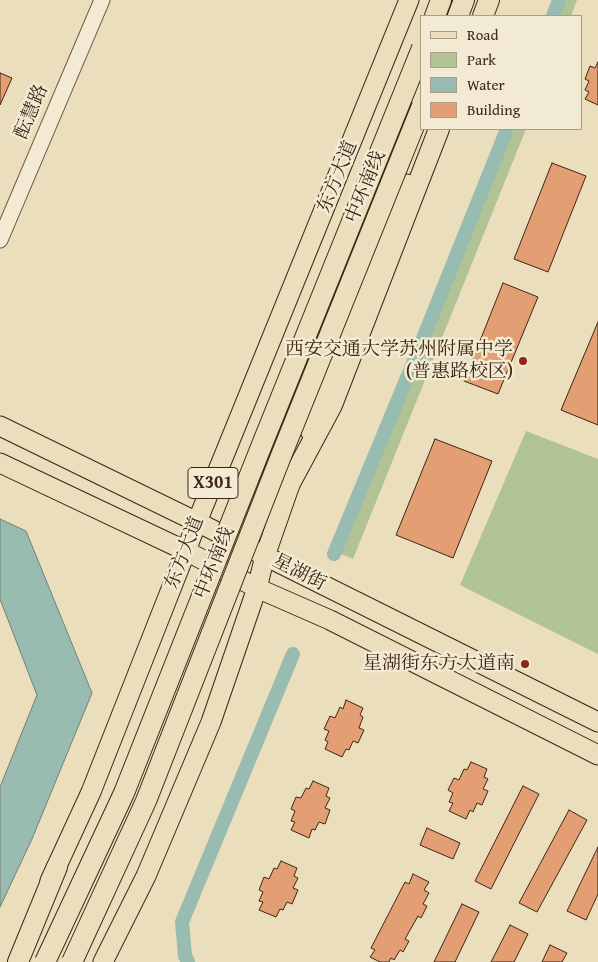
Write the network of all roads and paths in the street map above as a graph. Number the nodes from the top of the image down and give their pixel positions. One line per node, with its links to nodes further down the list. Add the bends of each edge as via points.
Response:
1 (102, 0): 15 (street, 酝慧路)
2 (409, 0): 19 (main road, 东方大道 / X301)
3 (441, 0): 7 (highway)
4 (464, 0): 8 (highway)
5 (479, 0): 9 (main road)
6 (489, 0): 10 (highway)
7 (434, 15)
8 (458, 15)
9 (473, 15)
10 (483, 15)
11 (420, 53): 28 (highway, 中环南线, bridge, via 124,793)
12 (420, 111): 29 (highway, 中环南线, bridge, via 146,801)
13 (429, 130): 18 (main road)
14 (439, 130): 18 (highway, via 332,405)
15 (0, 240)
16 (0, 426): 19 (main road, 星湖街)
17 (0, 463): 20 (main road, 星湖街)
18 (288, 487): 21 (main road)
19 (197, 522): 20 (main road, 东方大道 / X301); 21 (main road, 星湖街)
20 (186, 552): 22 (main road, 星湖街); 25 (main road, 东方大道 / X301)
21 (265, 556): 22 (main road); 23 (main road, 星湖街)
22 (257, 588): 24 (main road, 星湖街, via 330,620); 30 (main road, via 210,722 146,876)
23 (598, 722)
24 (598, 755)
25 (57, 867): 26 (main road, 东方大道 / X301); 27 (highway)
26 (9, 962)
27 (18, 962)
28 (45, 962)
29 (72, 962)
30 (103, 962)

